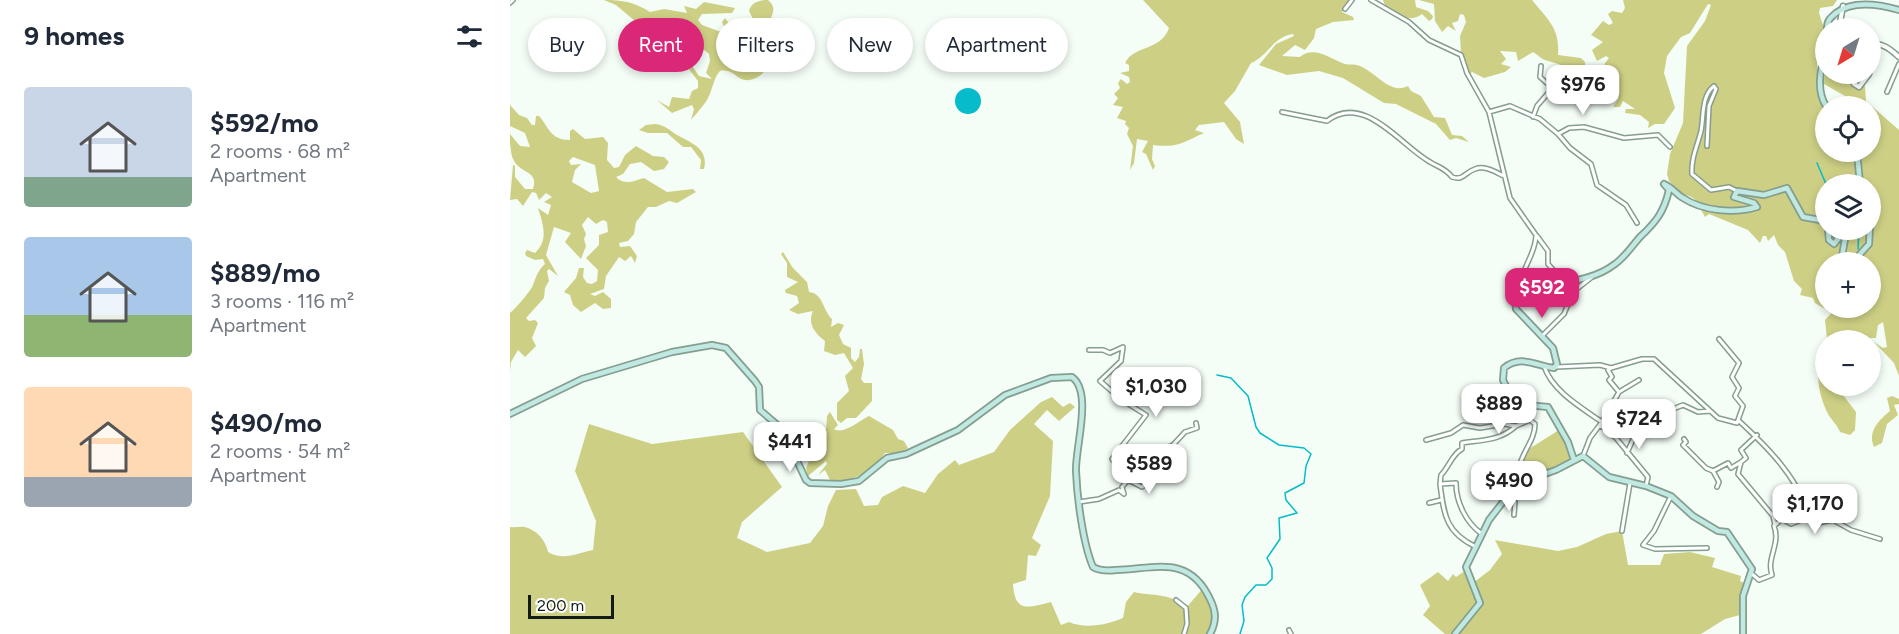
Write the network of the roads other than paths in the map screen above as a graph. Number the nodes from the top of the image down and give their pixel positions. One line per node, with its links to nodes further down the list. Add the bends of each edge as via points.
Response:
1 (1352, 0): 4 (street)
2 (1371, 0): 14 (street, via 1409,22 1429,40 1461,55)
3 (1843, 6): 5 (main road, via 1862,2); 6 (main road); 7 (street)
4 (1345, 9)
5 (1899, 10)
6 (1831, 18)
7 (1841, 18)
8 (1881, 44): 9 (street)
9 (1899, 57)
10 (1899, 64): 12 (street)
11 (1541, 66): 15 (street, via 1540,77 1550,85 1550,92)
12 (1887, 92)
13 (1282, 112): 19 (street, via 1327,121 1342,112 1362,115 1399,135 1452,177 1463,177 1478,168)
14 (1489, 112): 15 (street, via 1510,106); 19 (street)
15 (1533, 117): 16 (street)
16 (1558, 134): 18 (street, via 1575,127 1624,138 1658,135); 22 (street, via 1569,148 1592,164 1597,184 1626,205)
17 (1707, 146): 20 (street, via 1714,86 1706,96 1692,156 1692,174 1711,190)
18 (1671, 147)
19 (1504, 176): 23 (street, via 1512,202)
20 (1737, 191): 21 (main road, via 1764,195 1787,188 1803,217); 24 (main road, via 1734,197 1757,207 1711,209 1682,198 1664,184 1669,190 1657,222 1617,263)
21 (1815, 219)
22 (1637, 223)
23 (1536, 234): 25 (street, via 1548,251 1548,264); 26 (street, via 1520,280)
24 (1596, 274): 25 (main road); 27 (street)
25 (1565, 283): 26 (main road); 27 (street)
26 (1521, 290): 28 (main road, via 1515,300 1516,309)
27 (1573, 292): 28 (street, via 1564,314)
28 (1542, 335): 32 (main road, via 1553,348)
29 (1719, 339): 38 (street, via 1739,363 1732,377 1739,388 1735,396 1743,406)
30 (1089, 350): 50 (street, via 1110,353 1123,347 1121,361 1100,381 1146,416 1112,459)
31 (1544, 366): 32 (main road); 40 (street, via 1554,383); 47 (main road, via 1516,361 1504,368 1503,380 1515,404 1548,407)
32 (1556, 367): 33 (street)
33 (1611, 368): 35 (street, via 1609,380); 36 (street, via 1654,359)
34 (1639, 380): 35 (street)
35 (1619, 392): 40 (street)
36 (1710, 411): 38 (street, via 1718,418 1737,423); 45 (street, via 1698,412 1683,405 1644,421)
37 (510, 414): 59 (main road, via 582,379 672,352 718,346 731,352 759,387 760,410 782,429 806,480 841,484 859,481 892,456 948,436 1011,392 1051,378 1072,377 1078,384 1083,411 1076,458)
38 (1738, 420): 42 (street)
39 (1196, 423): 50 (street, via 1192,432 1185,432 1173,446 1154,456 1152,481 1142,487)
40 (1601, 424): 45 (street); 46 (street)
41 (1516, 426): 44 (street, via 1463,425 1450,434); 51 (street, via 1507,434 1482,442 1462,443); 53 (street, via 1530,420 1535,427 1519,461)
42 (1757, 435): 48 (street, via 1741,450 1746,458); 62 (street, via 1788,473 1806,505)
43 (1684, 439): 49 (street, via 1683,445)
44 (1426, 440)
45 (1627, 453): 54 (street, via 1648,477)
46 (1582, 456): 47 (main road); 52 (main road, via 1609,477)
47 (1574, 460): 53 (main road)
48 (1741, 462): 49 (street, via 1731,468 1725,463); 63 (street, via 1738,474 1773,516)
49 (1713, 471): 55 (street, via 1719,482)
50 (1128, 480): 59 (street, via 1122,487 1124,494 1119,490)
51 (1440, 483): 58 (street); 65 (street, via 1456,483 1467,522)
52 (1630, 483): 54 (main road); 64 (street)
53 (1519, 484): 56 (main road)
54 (1646, 486): 57 (main road)
55 (1717, 487)
56 (1511, 492): 61 (street); 65 (main road, via 1492,514)
57 (1671, 496): 68 (street, via 1643,545 1655,549); 69 (main road, via 1693,516 1731,536 1748,561)
58 (1441, 500): 60 (street); 67 (street, via 1450,526 1463,541)
59 (1079, 502): 72 (main road, via 1093,567 1104,571 1175,568 1189,572 1204,587 1212,603 1216,618)
60 (1429, 503)
61 (1514, 515)
62 (1808, 517): 63 (street, via 1791,524 1782,519); 66 (street, via 1812,524 1833,520)
63 (1775, 525): 69 (street, via 1778,535 1768,565 1772,575 1758,580)
64 (1622, 531)
65 (1482, 534): 67 (main road)
66 (1880, 539)
67 (1476, 547): 73 (main road, via 1466,570 1480,603)
68 (1707, 548)
69 (1750, 573): 74 (main road, via 1743,596)
70 (1176, 600): 71 (street, via 1186,608)
71 (1184, 634)
72 (1210, 634)
73 (1455, 634)
74 (1743, 634)

